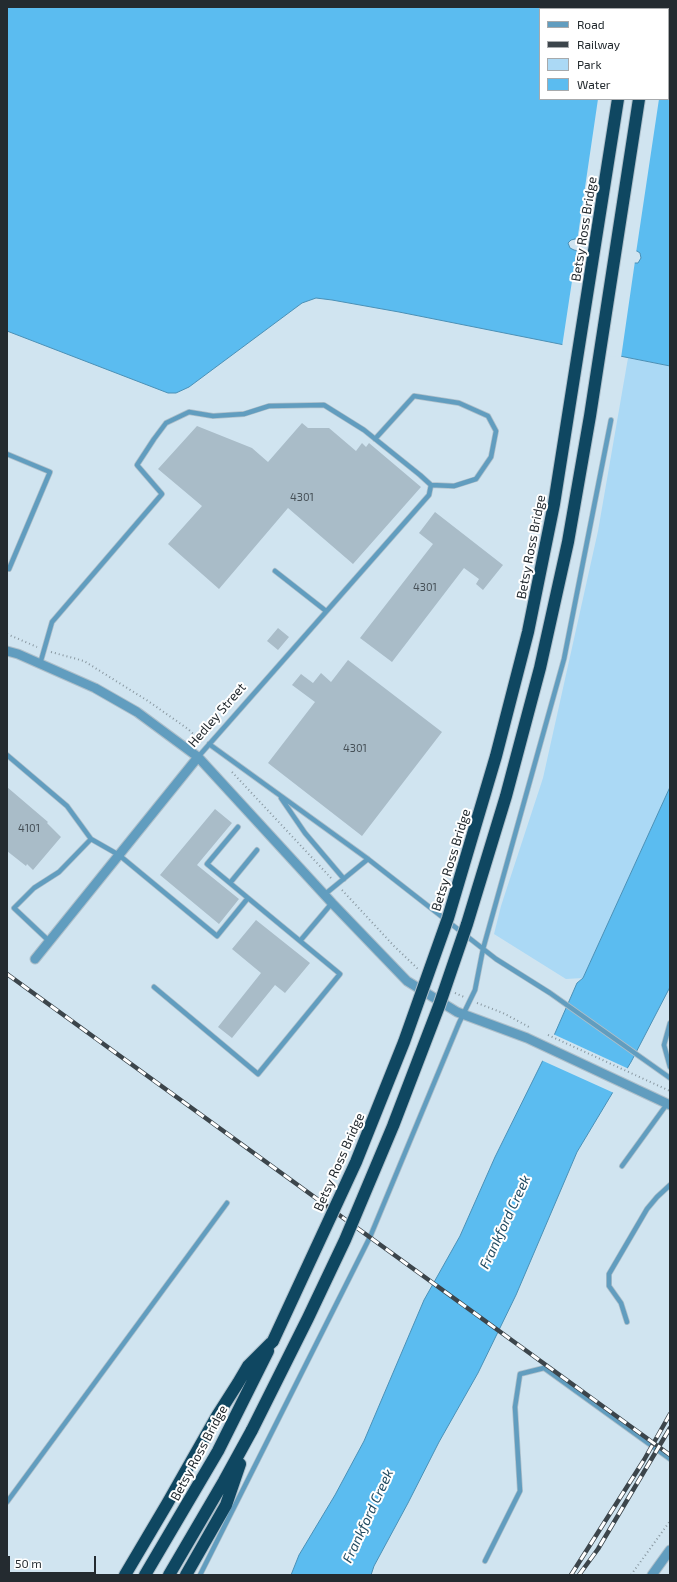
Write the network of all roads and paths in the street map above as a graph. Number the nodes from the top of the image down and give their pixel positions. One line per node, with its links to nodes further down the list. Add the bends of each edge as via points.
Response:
1 (618, 100): 44 (highway, Betsy Ross Bridge, bridge, via 555,497 528,632 496,756 450,912 404,1042 356,1162)
2 (639, 100): 45 (highway, bridge, via 568,542 540,668 506,796 439,1006 393,1126 318,1298)
3 (611, 420): 30 (lane, via 564,659)
4 (375, 439): 6 (lane); 6 (lane, via 414,396 459,403 488,416 496,431 491,457 476,479 454,486); 11 (lane, via 324,405 269,406 244,414 213,416 189,412 166,423 137,465 162,494 52,622)
5 (7, 454): 7 (lane, via 50,472 9,569)
6 (431, 485): 9 (lane, Hedley Street, via 428,495)
7 (7, 568)
8 (275, 571): 9 (lane)
9 (326, 611): 12 (lane, Hedley Street)
10 (7, 651): 11 (street)
11 (40, 664): 14 (street, via 95,688 138,712)
12 (209, 744): 14 (lane, Hedley Street); 15 (lane)
13 (7, 755): 17 (lane, via 67,806)
14 (198, 757): 19 (street, Hedley Street); 23 (street)
15 (279, 795): 20 (lane); 21 (lane, via 305,833)
16 (238, 827): 22 (lane, via 207,864)
17 (91, 839): 19 (lane); 27 (lane, via 59,872 34,888)
18 (257, 850): 22 (lane)
19 (119, 855): 24 (lane, via 217,936); 28 (street, Hedley Street)
20 (368, 860): 21 (lane); 30 (lane)
21 (344, 879): 23 (lane)
22 (230, 883): 24 (lane)
23 (324, 895): 25 (street)
24 (248, 898): 29 (lane)
25 (332, 903): 29 (lane); 33 (street, via 407,981)
26 (7, 908): 27 (lane)
27 (14, 908): 28 (lane)
28 (49, 941): 31 (street, Hedley Street)
29 (300, 941): 32 (lane, via 340,974 258,1074)
30 (483, 949): 33 (lane, via 475,990); 37 (lane)
31 (35, 959)
32 (154, 988)
33 (463, 1014): 39 (street, via 527,1038); 55 (lane, via 370,1237)
34 (670, 1023): 36 (lane, via 664,1045)
35 (546, 1034): 38 (path)
36 (670, 1067)
37 (670, 1078)
38 (670, 1091)
39 (669, 1105): 40 (lane)
40 (622, 1166)
41 (670, 1185): 43 (lane, via 647,1209 609,1274 609,1286 621,1303)
42 (227, 1204): 47 (lane)
43 (627, 1322)
44 (273, 1341): 51 (highway, via 248,1366); 52 (highway, Betsy Ross Bridge, via 218,1451)
45 (252, 1430): 53 (highway); 54 (highway, via 226,1505)
46 (670, 1459): 50 (lane, via 544,1368 520,1374 514,1407 520,1491)
47 (7, 1502)
48 (670, 1521): 56 (path)
49 (670, 1550): 57 (street)
50 (485, 1561)
51 (125, 1575)
52 (145, 1575)
53 (169, 1575)
54 (186, 1575)
55 (200, 1575)
56 (631, 1575)
57 (652, 1575)

